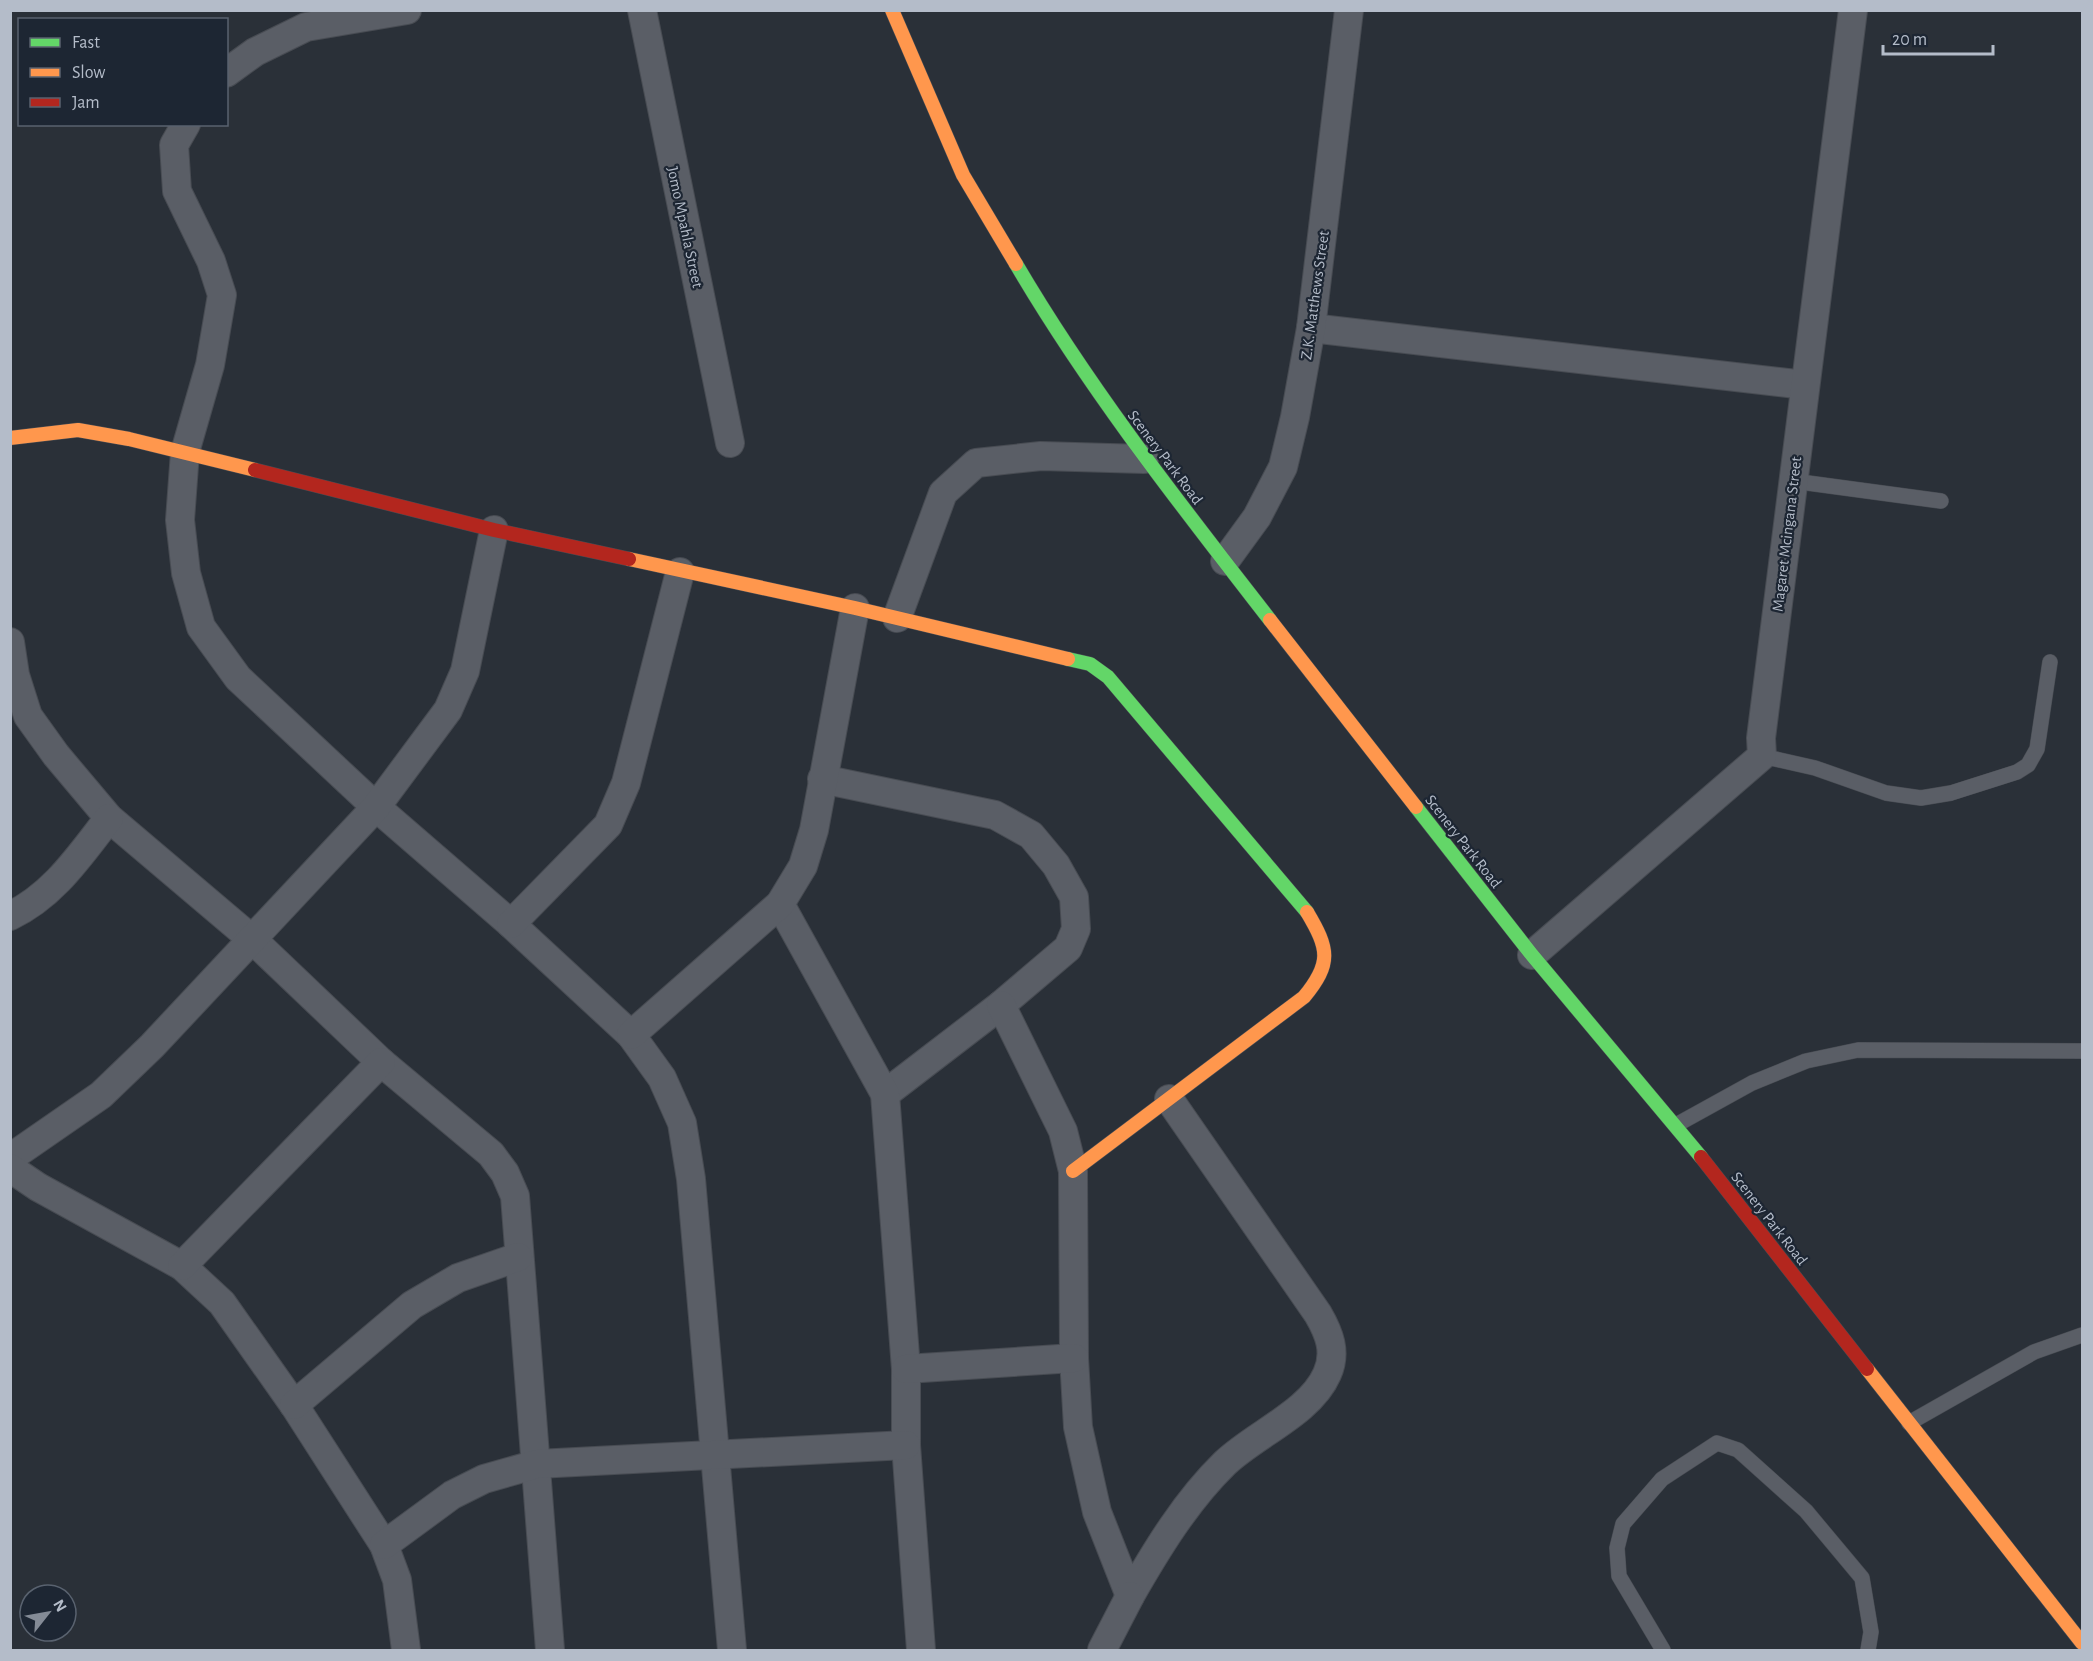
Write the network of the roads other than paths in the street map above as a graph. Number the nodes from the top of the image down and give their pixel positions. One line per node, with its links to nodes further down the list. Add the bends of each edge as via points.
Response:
1 (407, 10): 6 (street, via 306,27 255,52)
2 (642, 10): 11 (street, Jomo Mpahla Street)
3 (892, 10): 13 (street, Scenery Park Road, via 963,175 1060,339)
4 (1348, 10): 8 (street, Z.K. Matthews Street)
5 (1853, 10): 9 (street, Magaret Mcingana Street)
6 (228, 72)
7 (185, 126): 12 (street, via 174,145 177,191 211,261 222,295 210,365)
8 (1311, 328): 9 (street); 17 (street, Z.K. Matthews Street, via 1283,467 1257,517)
9 (1805, 385): 14 (street, Magaret Mcingana Street)
10 (10, 438): 12 (street, via 78,430)
11 (730, 443)
12 (185, 452): 16 (street); 25 (street, via 180,520 186,573 201,627 238,678)
13 (1144, 459): 17 (street, Scenery Park Road); 20 (street, via 1041,456 976,463 943,493)
14 (1793, 481): 15 (lane); 23 (street, Magaret Mcingana Street, via 1761,738)
15 (1941, 501)
16 (494, 530): 18 (street); 25 (street, via 465,670 448,710)
17 (1225, 561): 31 (street, Scenery Park Road)
18 (680, 572): 19 (street); 29 (street, via 626,783 608,825)
19 (855, 608): 20 (street); 24 (street)
20 (897, 618): 37 (street, via 1090,664 1108,677 1304,906 1320,934 1327,961 1319,980 1304,997)
21 (10, 642): 26 (street, via 28,716)
22 (2050, 662): 23 (lane, via 2037,749 2028,765 2017,772 1951,793 1921,798 1886,793 1815,768)
23 (1762, 756): 31 (street)
24 (822, 779): 27 (street, via 814,830 803,866); 32 (street, via 995,815 1031,835 1056,865 1074,897 1076,929 1068,948)
25 (376, 807): 29 (street); 30 (street)
26 (109, 818): 28 (street, via 60,881 30,907); 30 (street)
27 (780, 904): 33 (street); 36 (street)
28 (10, 916)
29 (511, 924): 33 (street)
30 (253, 940): 35 (street); 39 (street, via 101,1095)
31 (1532, 955): 38 (street, Scenery Park Road)
32 (1001, 1005): 36 (street); 41 (street, via 1063,1131)
33 (631, 1035): 50 (street, via 662,1078 682,1123 691,1179)
34 (2082, 1051): 38 (lane, via 1858,1050 1806,1060 1752,1083)
35 (381, 1062): 42 (street, via 491,1154 505,1173 515,1196); 43 (street)
36 (885, 1094): 46 (street)
37 (1169, 1099): 41 (street); 53 (street, via 1318,1314 1329,1332 1333,1357 1327,1375 1310,1399 1227,1461 1205,1484 1158,1548)
38 (1676, 1125): 48 (street, Scenery Park Road)
39 (10, 1158)
40 (10, 1168): 43 (street)
41 (1073, 1171): 45 (street)
42 (518, 1257): 47 (street, via 458,1278 412,1305); 51 (street)
43 (182, 1266): 47 (street, via 222,1303)
44 (2082, 1335): 48 (lane, via 2034,1352)
45 (1074, 1358): 46 (street); 53 (street, via 1077,1427 1097,1512)
46 (906, 1369): 49 (street)
47 (294, 1405): 52 (street)
48 (1909, 1423): 54 (street, Scenery Park Road)
49 (906, 1445): 50 (street); 58 (street)
50 (716, 1456): 51 (street); 57 (street)
51 (537, 1464): 52 (street, via 484,1479 452,1495); 56 (street)
52 (384, 1545): 55 (street, via 397,1580)
53 (1130, 1596): 59 (street)
54 (2082, 1643)
55 (406, 1650)
56 (550, 1650)
57 (732, 1650)
58 (921, 1650)
59 (1102, 1650)
60 (1663, 1650): 61 (lane, via 1619,1576 1617,1548 1623,1524 1662,1479 1717,1443 1738,1450 1806,1511 1862,1578 1870,1632)
61 (1868, 1650)

